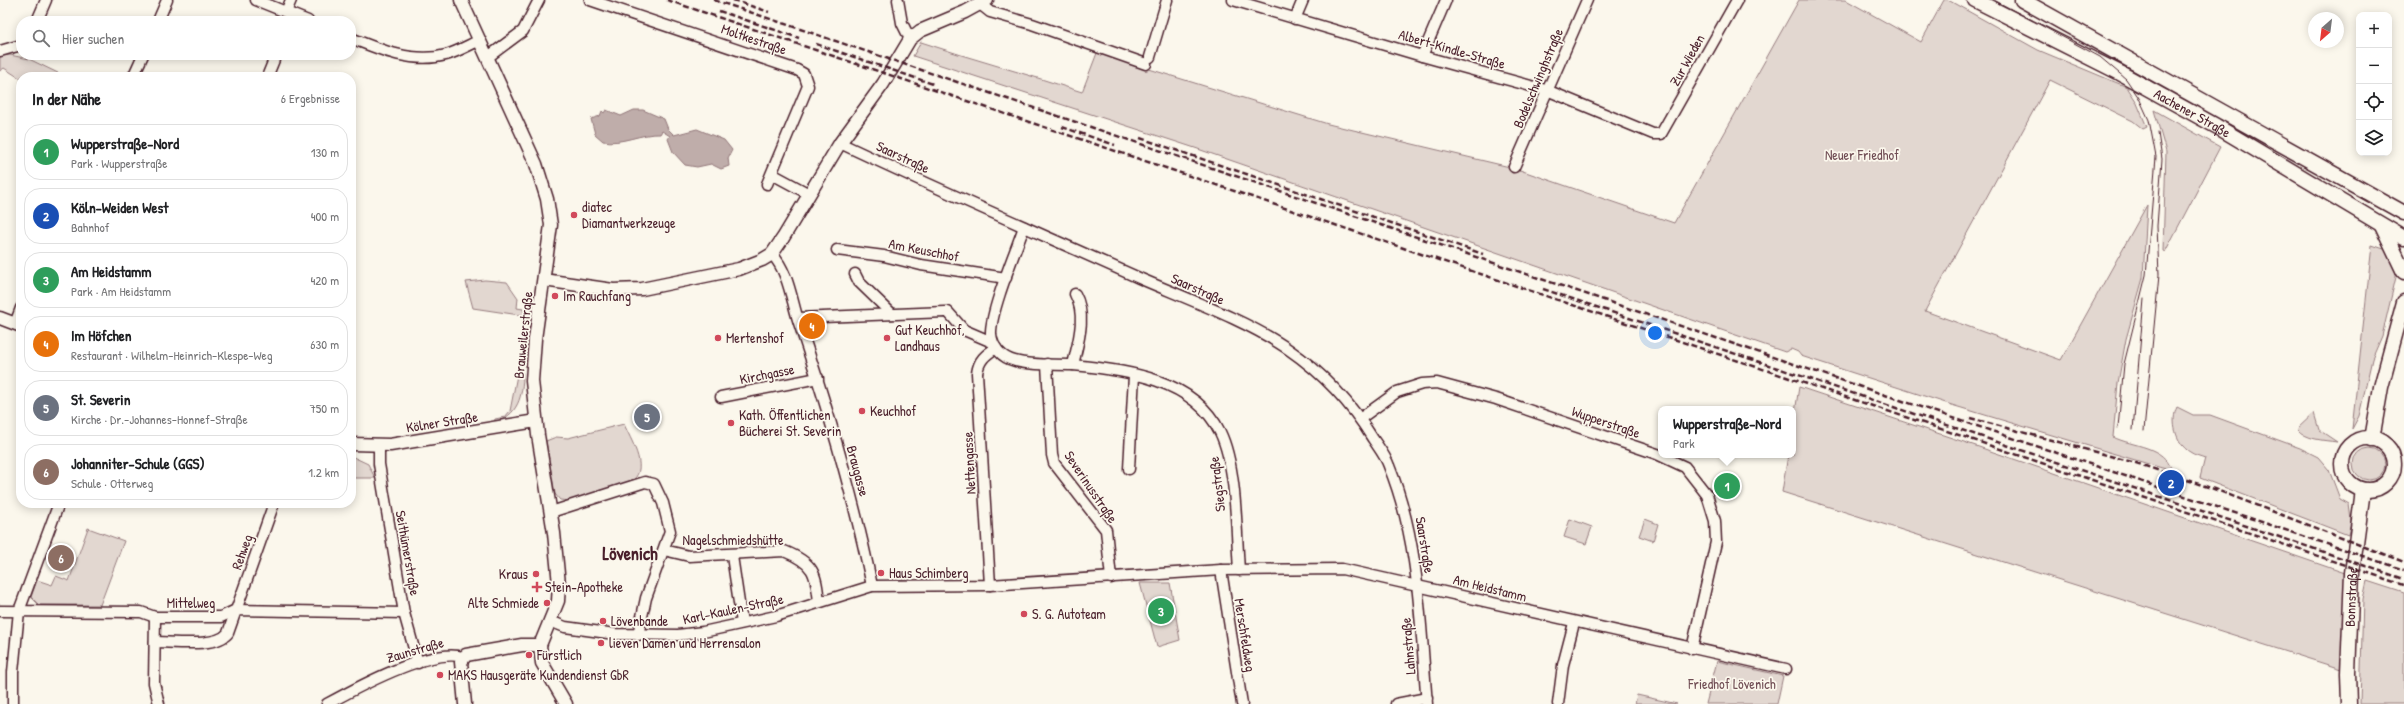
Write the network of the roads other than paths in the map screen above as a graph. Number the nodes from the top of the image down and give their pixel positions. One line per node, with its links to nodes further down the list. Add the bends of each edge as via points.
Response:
1 (46, 0): 18 (street)
2 (167, 0): 19 (street)
3 (256, 0): 20 (street)
4 (291, 0): 20 (street)
5 (461, 0): 24 (street, Brauweilerstraße)
6 (539, 0): 28 (street, via 523,31)
7 (590, 0): 37 (street, Moltkestraße, via 790,67 804,74 808,86)
8 (898, 0): 22 (street, via 902,23)
9 (1167, 0): 17 (street, via 1148,61 990,12)
10 (1233, 0): 21 (street, Albert-Kindle-Straße)
11 (1303, 0): 21 (street)
12 (1446, 0): 27 (street)
13 (1587, 0): 33 (street, Bodelschwinghstraße)
14 (1736, 0): 34 (street, Zur Wieden)
15 (1975, 0): 41 (main road, Aachener Straße, via 2120,72 2216,126)
16 (2022, 0): 40 (main road, Aachener Straße)
17 (984, 2): 22 (street, via 920,31)
18 (39, 16)
19 (160, 16)
20 (289, 16)
21 (1295, 19): 27 (street, Albert-Kindle-Straße)
22 (910, 39): 35 (street)
23 (356, 40): 24 (street, via 394,55 436,57 447,55)
24 (480, 40): 28 (street, Brauweilerstraße)
25 (16, 46): 26 (street)
26 (0, 51)
27 (1422, 56): 33 (street, Albert-Kindle-Straße)
28 (488, 57): 49 (street, Brauweilerstraße, via 544,186 551,225)
29 (141, 60): 31 (street)
30 (274, 60): 32 (street)
31 (135, 72)
32 (269, 72)
33 (1549, 91): 34 (street, Albert-Kindle-Straße, via 1653,134); 36 (street, Bodelschwinghstraße)
34 (1661, 134)
35 (840, 143): 39 (street); 42 (street, Saarstraße)
36 (1514, 167)
37 (772, 174): 38 (street, Moltkestraße); 39 (street)
38 (767, 184)
39 (809, 194): 45 (street)
40 (2400, 207)
41 (2382, 226): 43 (main road, Aachener Straße); 46 (main road)
42 (1024, 227): 48 (street); 62 (street, Saarstraße, via 1225,316 1286,347 1342,394)
43 (2404, 238)
44 (837, 250): 48 (street, Am Keuschhof)
45 (772, 254): 49 (street, via 754,265 642,289 614,290); 54 (street, Braugasse, via 786,276)
46 (2404, 272)
47 (855, 274): 52 (street, via 859,282)
48 (1006, 278): 56 (street, via 992,324)
49 (544, 280): 63 (street, Brauweilerstraße, via 532,368)
50 (1075, 294): 58 (street, via 1081,314)
51 (2404, 302): 64 (main road, via 2381,387)
52 (892, 314): 54 (street); 56 (street, Siegstraße, via 948,312 964,330)
53 (0, 318): 55 (street)
54 (798, 318): 60 (street, Braugasse)
55 (16, 324)
56 (994, 345): 57 (street, Siegstraße, via 1001,354 1016,362); 79 (street, Nettengasse, via 979,364 977,373)
57 (1047, 364): 58 (street, Siegstraße); 78 (street, Severinusstraße, via 1054,463 1106,530)
58 (1073, 365): 59 (street, Siegstraße)
59 (1134, 375): 69 (street); 77 (street, Siegstraße, via 1154,380 1186,394 1199,404 1220,432 1231,468)
60 (818, 378): 61 (street, Kirchgasse); 81 (street, Braugasse)
61 (721, 397)
62 (1360, 418): 67 (street, Wupperstraße, via 1397,392 1415,385 1437,383 1488,397); 80 (street, Saarstraße, via 1388,464 1407,515)
63 (536, 421): 66 (street, Kölner Straße); 73 (street, Brauweilerstraße)
64 (2372, 439): 70 (main road, via 2355,442 2344,455 2342,463 2348,480 2355,487); 70 (main road, via 2388,447 2394,459 2394,467 2390,478 2381,487)
65 (356, 444): 66 (street, Kölner Straße)
66 (379, 446): 86 (street, Seithümerstraße)
67 (1658, 454)
68 (1666, 458): 94 (street, Wupperstraße, via 1685,467 1707,495 1712,506 1716,531 1716,542)
69 (1128, 469)
70 (2364, 490): 107 (main road, Bonnstraße, via 2352,573)
71 (57, 508): 85 (street)
72 (272, 508): 83 (street, Rehweg)
73 (551, 512): 74 (street, via 650,482 654,484 670,524 669,538); 88 (street, Brauweilerstraße, via 559,584 558,601)
74 (664, 550): 75 (street, Nagelschmiedshütte, via 689,556); 91 (street, via 646,598)
75 (732, 556): 82 (street, Nagelschmiedshütte, via 784,551 796,556 816,576); 89 (street)
76 (1221, 570): 77 (street, Am Heidstamm); 78 (street, Am Heidstamm); 104 (street, Merschfeldweg)
77 (1239, 570): 80 (street, Am Heidstamm, via 1342,570)
78 (1111, 578): 79 (street, Am Heidstamm)
79 (990, 585): 81 (street, Am Heidstamm)
80 (1417, 585): 90 (street, Am Heidstamm); 98 (street, Lahnstraße)
81 (872, 586): 82 (street, Karl-Kaulen-Straße)
82 (819, 602): 89 (street, Karl-Kaulen-Straße, via 776,616)
83 (236, 610): 86 (street, Mittelweg); 87 (street, Mittelweg, via 221,617); 92 (street, Rehweg, via 228,633 220,641)
84 (0, 611): 85 (street, Mittelweg)
85 (19, 611): 87 (street, Mittelweg, via 141,612); 99 (street)
86 (404, 613): 96 (street, Seithümerstraße)
87 (155, 616): 92 (street)
88 (550, 621): 91 (street, Karl-Kaulen-Straße, via 565,627); 93 (street, Brauweilerstraße)
89 (742, 623): 91 (street, Karl-Kaulen-Straße, via 703,632)
90 (1574, 623): 94 (street, Am Heidstamm); 106 (street, via 1563,665)
91 (638, 635)
92 (155, 642): 100 (street, via 154,683)
93 (540, 644): 95 (street, Zaunstraße); 103 (street, via 542,663)
94 (1692, 649): 97 (street, Am Heidstamm)
95 (463, 657): 96 (street, Zaunstraße, via 447,655); 102 (street, via 461,662)
96 (418, 663): 101 (street, Zaunstraße, via 366,683)
97 (1786, 669)
98 (1427, 701): 105 (street)
99 (13, 704)
100 (159, 704)
101 (327, 704)
102 (465, 704)
103 (566, 704)
104 (1242, 704)
105 (1396, 704)
106 (1558, 704)
107 (2349, 704)

